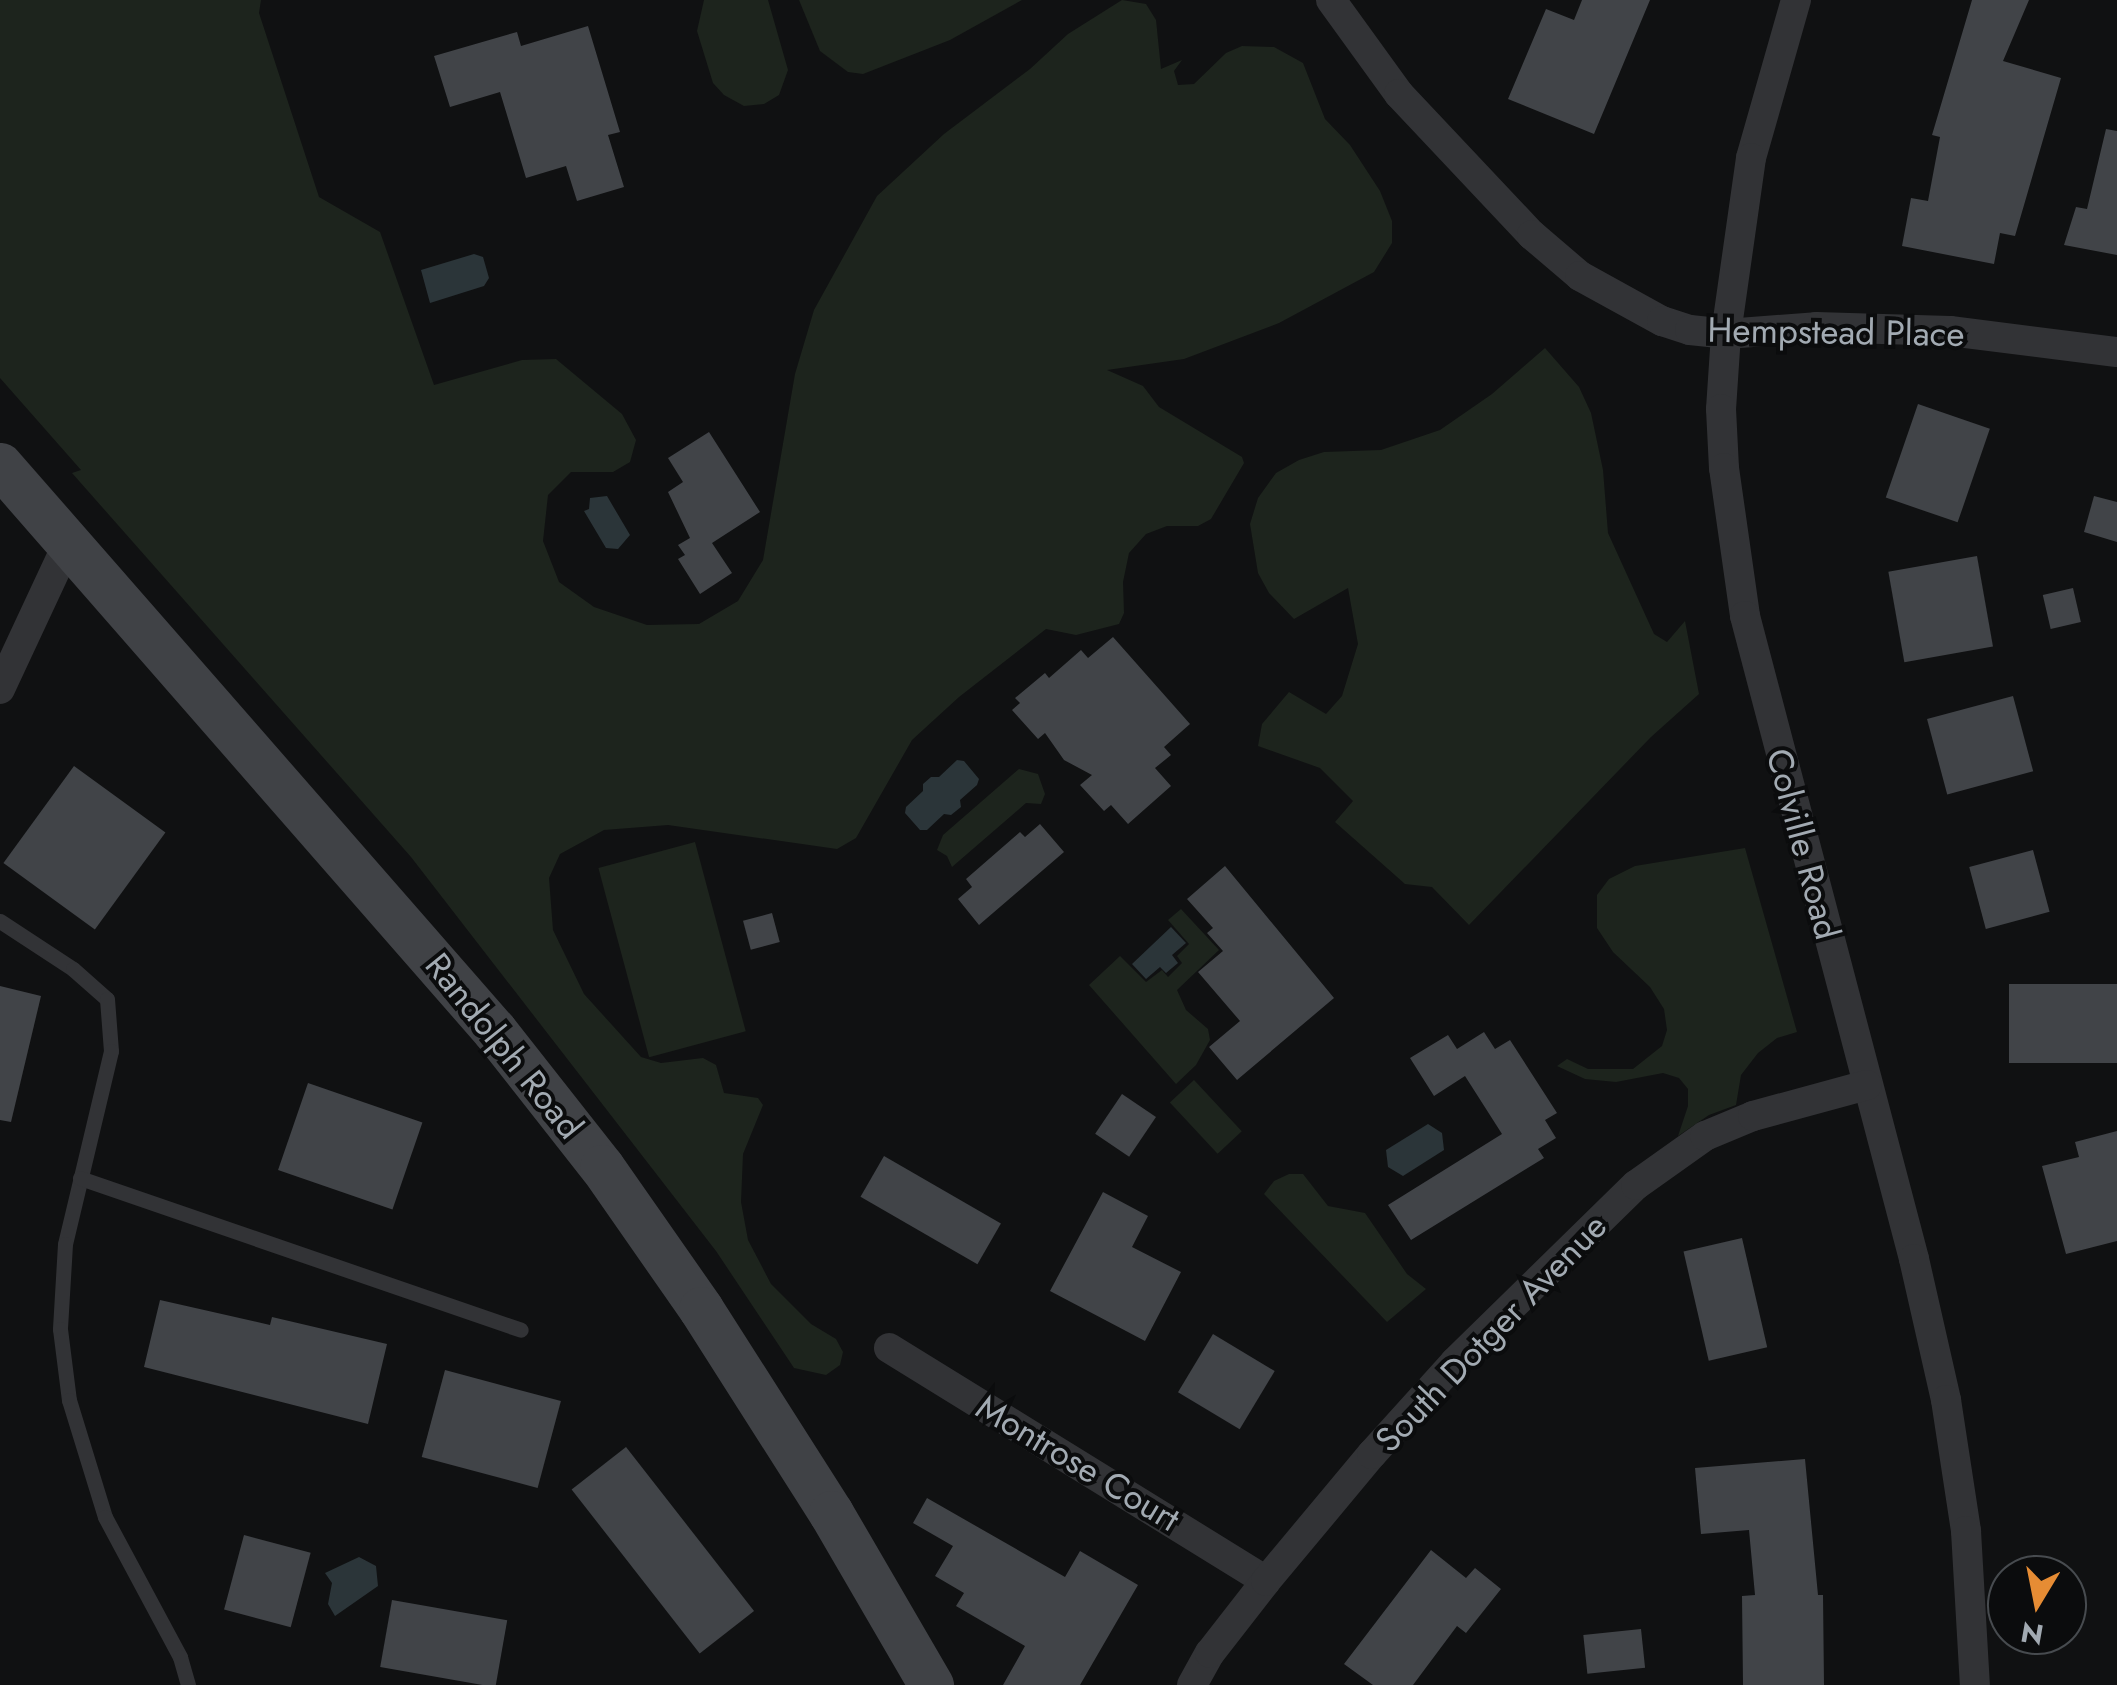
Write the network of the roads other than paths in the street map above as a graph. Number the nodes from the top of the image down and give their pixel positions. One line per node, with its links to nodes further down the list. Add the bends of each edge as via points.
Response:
1 (1331, 0): 3 (street, Hempstead Place, via 1420,118 1556,256 1662,321)
2 (1796, 0): 3 (street, Colville Road, via 1751,158)
3 (1726, 334): 4 (street, Hempstead Place, via 1816,327 1950,331); 9 (street, Colville Road, via 1721,410 1735,566 1792,810)
4 (2117, 352)
5 (0, 465): 6 (main road, Randolph Road)
6 (68, 543): 7 (street); 15 (main road, Randolph Road, via 494,1030 602,1167 732,1356)
7 (0, 689)
8 (0, 921): 10 (lane, via 73,968 107,999 111,1051)
9 (1867, 1084): 13 (street, South Dotger Avenue, via 1705,1136 1636,1185 1455,1362); 17 (street, Colville Road, via 1946,1400 1966,1532)
10 (80, 1178): 11 (lane); 14 (lane, via 65,1244 60,1329 69,1400 105,1516)
11 (521, 1330)
12 (889, 1348): 13 (street, Montrose Court)
13 (1266, 1581): 16 (street, South Dotger Avenue)
14 (188, 1685)
15 (931, 1685)
16 (1192, 1685)
17 (1976, 1685)

